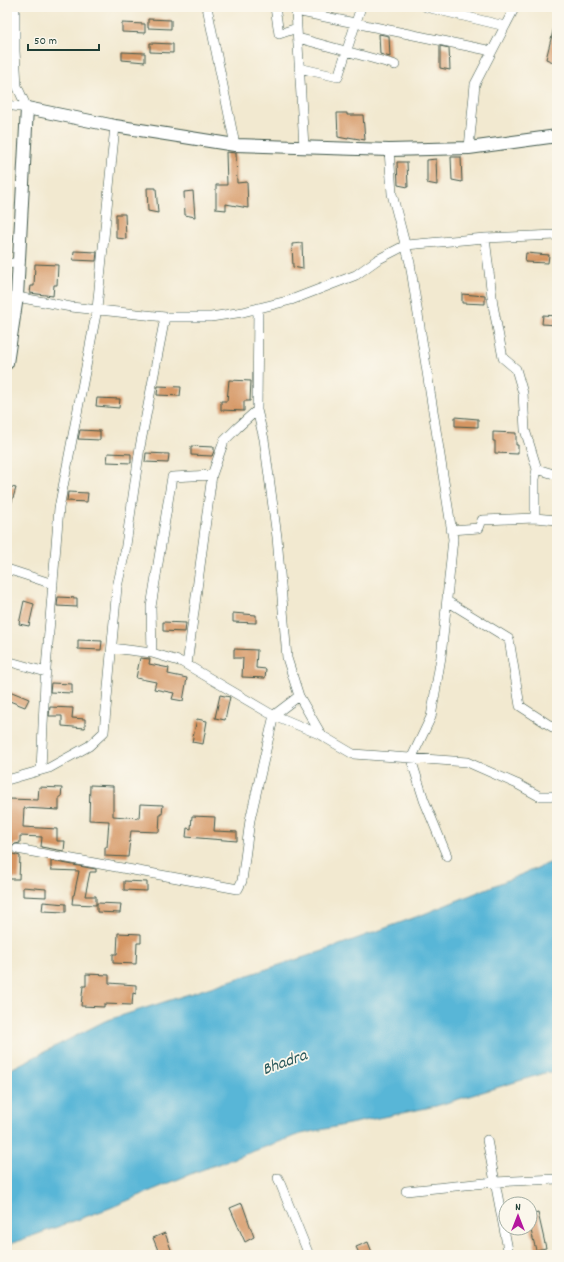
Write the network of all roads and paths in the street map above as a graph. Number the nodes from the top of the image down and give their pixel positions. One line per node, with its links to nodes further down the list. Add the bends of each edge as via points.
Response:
1 (15, 7): 16 (street, via 18,86)
2 (207, 7): 19 (street)
3 (275, 7): 9 (street, via 279,34)
4 (361, 7): 7 (street)
5 (426, 7): 8 (street)
6 (515, 7): 8 (street)
7 (356, 22): 9 (street, via 296,11); 11 (street); 12 (street)
8 (505, 26): 12 (street)
9 (297, 28): 10 (street)
10 (298, 38): 11 (street); 14 (street)
11 (347, 51): 13 (street); 14 (street, via 338,77)
12 (492, 51): 21 (street, via 475,84)
13 (395, 65)
14 (299, 68): 20 (street)
15 (7, 106): 16 (street)
16 (27, 108): 17 (main road); 26 (main road)
17 (115, 126): 19 (main road); 30 (street)
18 (557, 136): 21 (main road)
19 (235, 144): 20 (main road)
20 (304, 147): 22 (main road)
21 (468, 148): 22 (main road)
22 (389, 150): 25 (street, via 392,194)
23 (557, 235): 24 (street)
24 (485, 238): 25 (street); 34 (street, via 493,305 503,358 516,369 523,393 525,430)
25 (406, 245): 29 (street, via 377,260 356,275 291,300); 39 (street)
26 (20, 262): 27 (street); 28 (main road)
27 (7, 264)
28 (17, 297): 30 (street); 32 (main road)
29 (258, 308): 31 (street, via 211,317); 33 (street)
30 (97, 310): 31 (street); 41 (street, via 59,508)
31 (165, 317): 43 (street, via 117,587)
32 (7, 362)
33 (258, 410): 35 (street, via 224,441); 48 (street, via 277,537 287,658)
34 (537, 469): 36 (street); 37 (street)
35 (212, 475): 44 (street, via 172,477 151,607); 46 (street)
36 (557, 475)
37 (535, 518): 38 (street); 39 (street, via 482,520 479,528)
38 (557, 520)
39 (451, 530): 42 (street, via 453,539)
40 (7, 569): 41 (street)
41 (53, 584): 47 (street)
42 (447, 601): 50 (street, via 509,639 520,706); 52 (street, via 431,717)
43 (112, 648): 44 (street); 53 (street, via 104,732 88,746 49,768)
44 (152, 653): 46 (street)
45 (7, 661): 47 (street)
46 (187, 665): 49 (street)
47 (46, 672): 53 (street)
48 (299, 696): 49 (street); 51 (street)
49 (274, 715): 51 (street); 56 (street, via 250,820 242,881 238,889)
50 (557, 730)
51 (322, 736): 52 (street, via 353,754)
52 (411, 759): 55 (street, via 467,762 539,796); 57 (street, via 424,800)
53 (40, 770): 54 (street)
54 (7, 780)
55 (557, 796)
56 (18, 849)
57 (448, 856)
58 (486, 1140): 61 (street)
59 (278, 1178): 63 (street)
60 (557, 1179): 61 (street)
61 (495, 1182): 62 (street); 64 (street)
62 (406, 1191)
63 (308, 1255)
64 (509, 1255)

